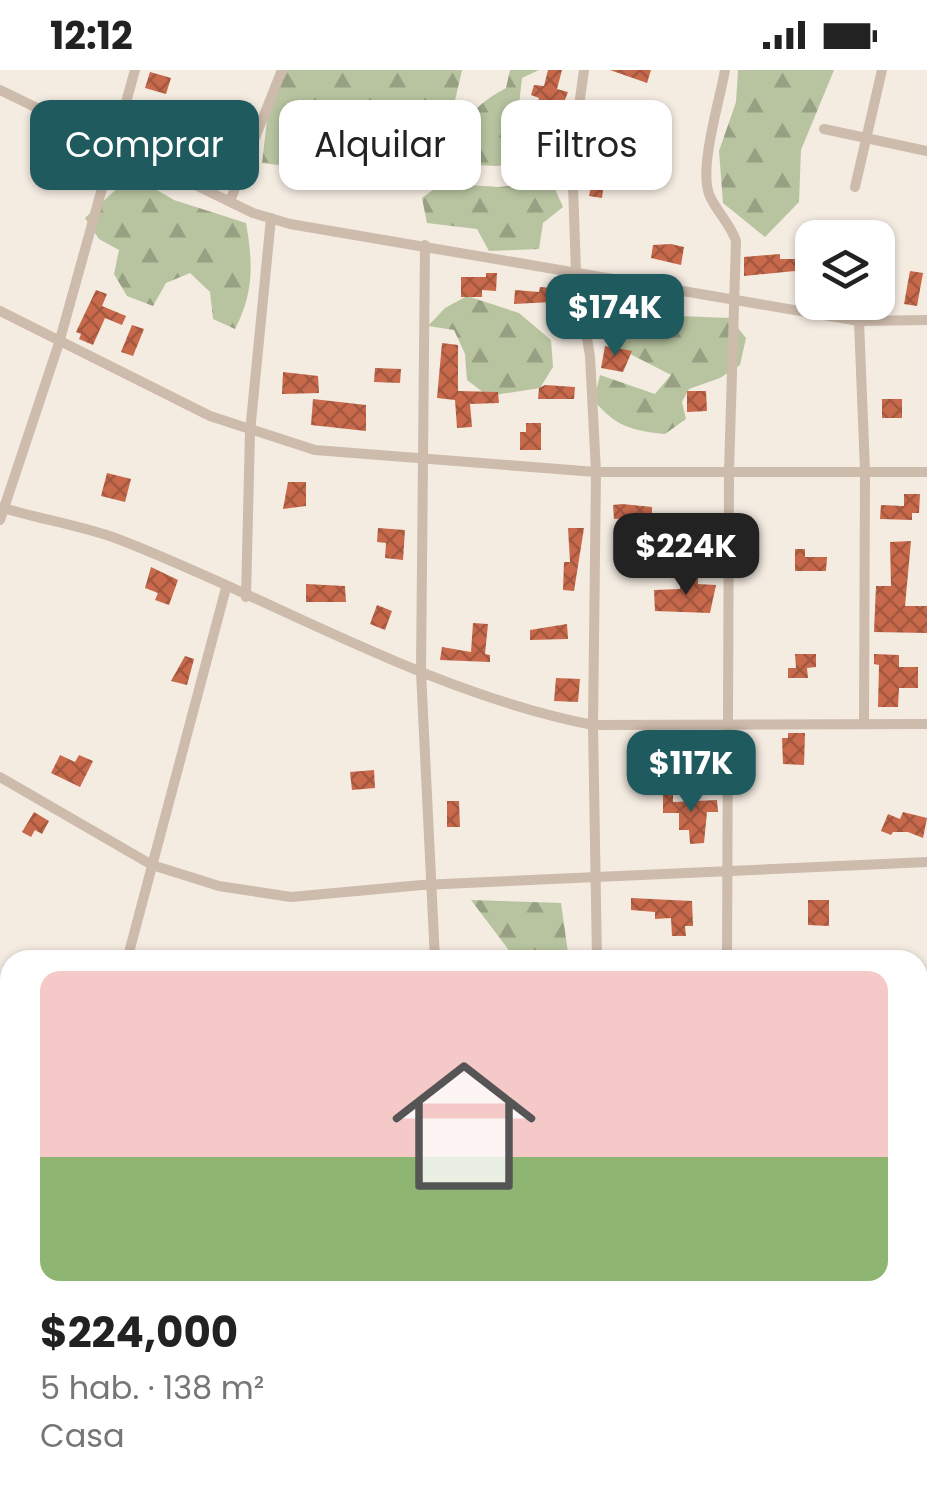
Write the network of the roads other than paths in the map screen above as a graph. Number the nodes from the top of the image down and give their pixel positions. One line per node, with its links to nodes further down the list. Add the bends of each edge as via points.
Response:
1 (135, 70): 7 (street)
2 (282, 70): 15 (street)
3 (584, 70): 18 (street, via 572,156)
4 (726, 70): 19 (street, via 706,176 736,241)
5 (882, 70): 10 (street)
6 (0, 90): 8 (street)
7 (127, 100)
8 (30, 104)
9 (824, 129): 10 (street)
10 (866, 138): 11 (street); 12 (street)
11 (927, 151)
12 (855, 188)
13 (102, 190): 25 (street)
14 (206, 190): 15 (street)
15 (230, 202): 16 (street)
16 (270, 218): 17 (street); 26 (street)
17 (425, 245): 18 (street); 27 (street)
18 (576, 273): 19 (street); 30 (street, via 590,356)
19 (736, 300): 20 (street); 28 (street)
20 (795, 310)
21 (0, 311): 25 (street)
22 (859, 320): 29 (street)
23 (895, 320): 24 (street)
24 (927, 320)
25 (59, 343): 26 (street); 32 (street)
26 (250, 432): 27 (street, via 315,450); 34 (street)
27 (422, 458): 30 (street); 35 (street)
28 (729, 471): 29 (street); 30 (street); 36 (street)
29 (865, 471): 31 (street); 37 (street)
30 (596, 472): 39 (street)
31 (927, 472)
32 (2, 512): 33 (street, via 116,538)
33 (226, 588): 34 (street); 42 (street)
34 (246, 597): 35 (street)
35 (421, 672): 39 (street); 45 (street)
36 (728, 722): 37 (street); 39 (street); 43 (street)
37 (864, 724): 38 (street)
38 (927, 724)
39 (593, 725): 44 (street)
40 (0, 778): 42 (street)
41 (927, 862): 43 (street)
42 (152, 865): 45 (street, via 219,886 292,896); 46 (street)
43 (726, 874): 44 (street); 49 (street)
44 (596, 878): 45 (street); 48 (street)
45 (432, 884): 47 (street)
46 (131, 950)
47 (435, 950)
48 (597, 950)
49 (727, 950)

